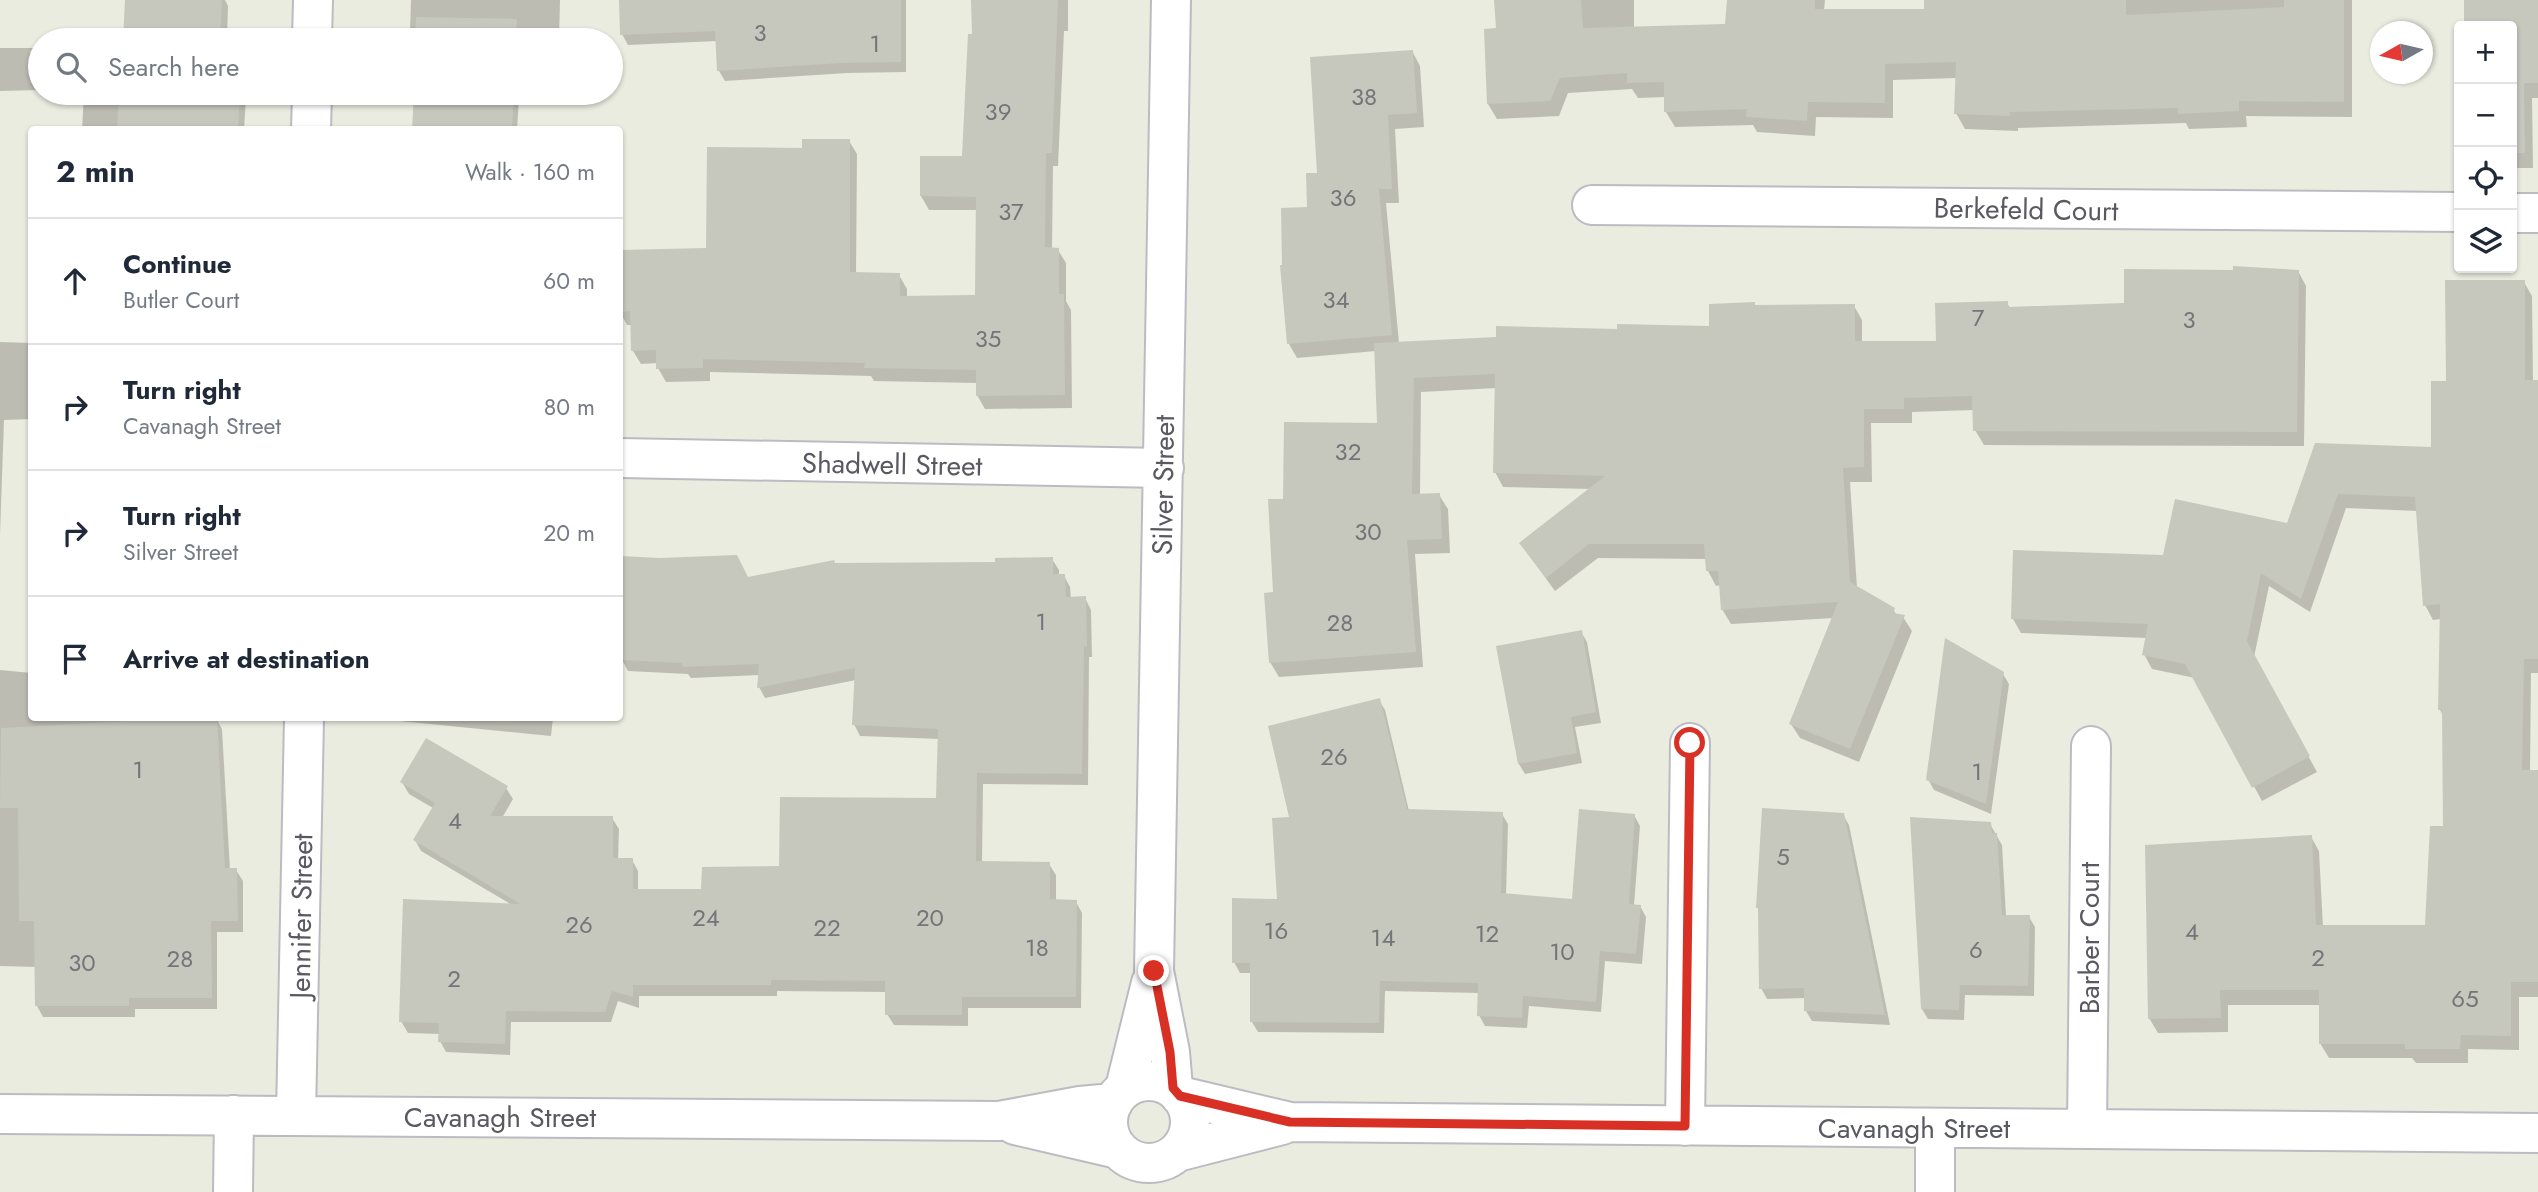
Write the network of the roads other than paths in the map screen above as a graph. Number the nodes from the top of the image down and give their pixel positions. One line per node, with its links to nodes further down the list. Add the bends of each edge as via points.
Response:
1 (313, 0): 3 (street)
2 (1171, 0): 11 (street, Silver Street)
3 (312, 28)
4 (312, 105): 5 (street)
5 (311, 126)
6 (1592, 205): 7 (street, Berkefeld Court)
7 (2454, 212)
8 (2517, 213): 9 (street)
9 (2538, 213)
10 (623, 458): 11 (street, Shadwell Street)
11 (1164, 468): 15 (street, Silver Street)
12 (304, 721): 20 (street, Jennifer Street)
13 (1690, 743): 23 (street)
14 (2091, 746): 25 (street, Barber Court)
15 (1154, 971): 16 (street, Silver Street); 17 (street, Silver Street)
16 (1177, 1092): 17 (street, via 1149,1081 1136,1083); 22 (street, Cavanagh Street); 28 (street, via 1190,1118 1185,1142)
17 (1119, 1096): 21 (street, Cavanagh Street); 27 (street, via 1108,1115 1108,1127)
18 (0, 1114): 19 (street, Cavanagh Street)
19 (234, 1115): 20 (street, Cavanagh Street); 29 (street)
20 (296, 1115): 21 (street, Cavanagh Street)
21 (999, 1121): 27 (street, Cavanagh Street)
22 (1290, 1122): 23 (street, Cavanagh Street); 28 (street, Cavanagh Street, via 1221,1139)
23 (1685, 1126): 24 (street, Cavanagh Street)
24 (1935, 1128): 25 (street, Cavanagh Street); 31 (street)
25 (2087, 1129): 26 (street, Cavanagh Street)
26 (2538, 1133)
27 (1121, 1152): 28 (street, via 1135,1161); 30 (street)
28 (1171, 1167)
29 (233, 1192)
30 (1130, 1192)
31 (1935, 1192)

